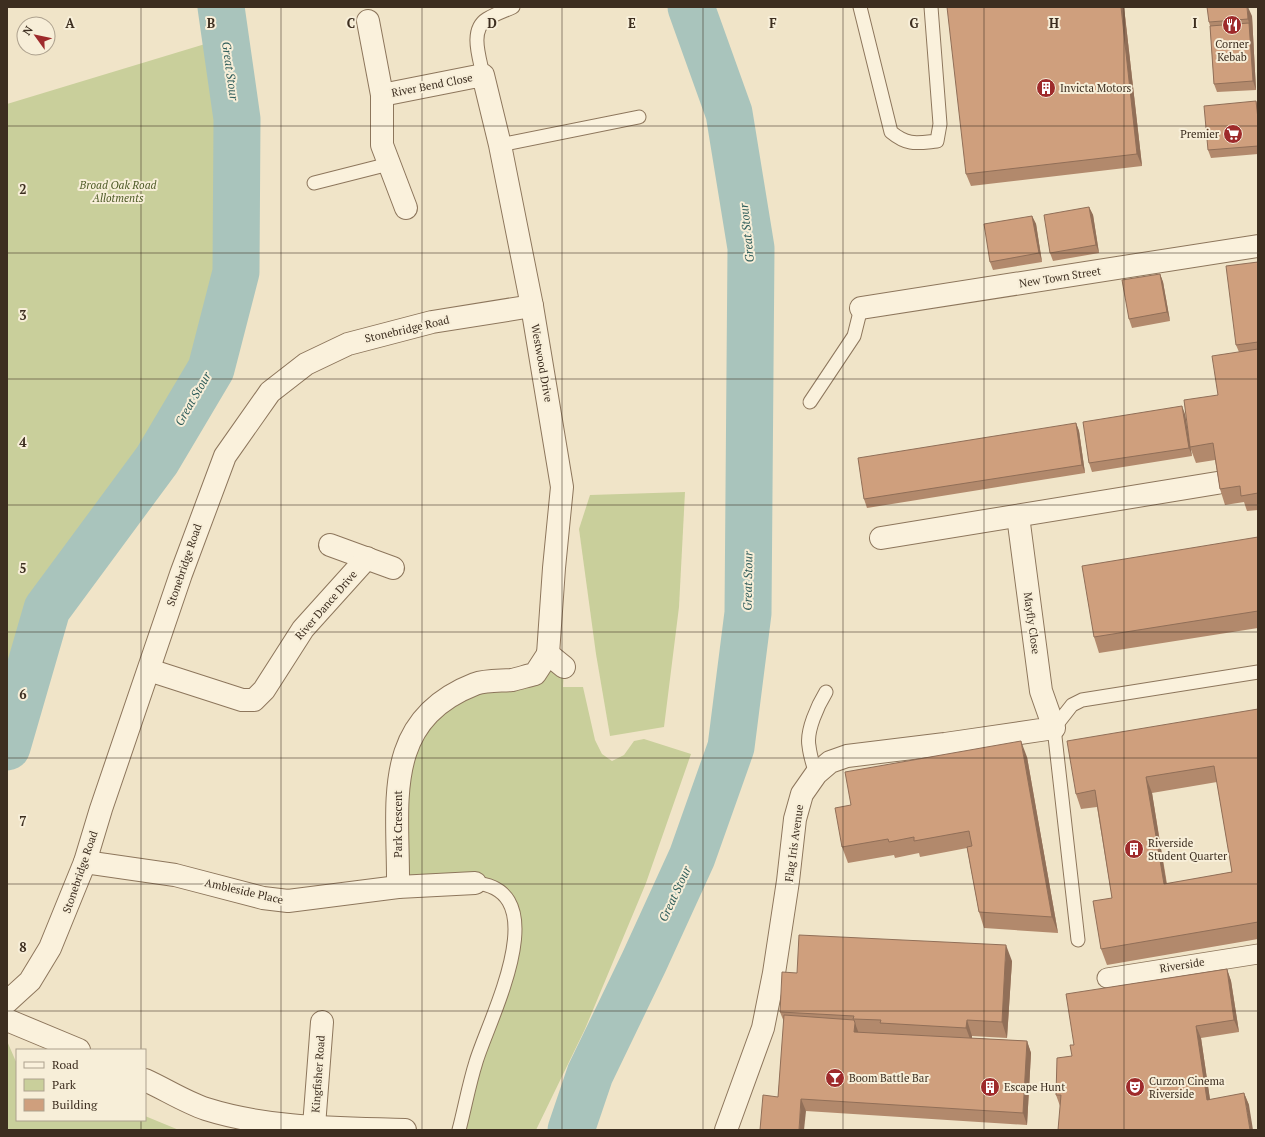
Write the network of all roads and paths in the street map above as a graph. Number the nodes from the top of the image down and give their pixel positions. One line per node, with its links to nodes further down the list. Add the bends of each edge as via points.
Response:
1 (513, 7): 5 (lane, via 485,20 477,32)
2 (860, 7): 3 (lane, via 891,132 901,140 913,143 937,141 939,129)
3 (931, 7)
4 (368, 21): 6 (street, River Bend Close)
5 (483, 75): 6 (street, River Bend Close); 8 (street, Westwood Drive)
6 (382, 95): 9 (street, River Bend Close, via 382,145)
7 (639, 117): 8 (lane)
8 (500, 145): 13 (street, Westwood Drive)
9 (389, 164): 10 (lane); 11 (street, River Bend Close)
10 (314, 183)
11 (406, 208)
12 (1258, 246): 14 (street, New Town Street)
13 (532, 306): 22 (street, Westwood Drive, via 562,487 554,568); 23 (street, Stonebridge Road, via 432,322 348,344 306,364 270,392 225,456 183,567)
14 (861, 308): 15 (lane, via 854,336)
15 (810, 402)
16 (1217, 483): 17 (street)
17 (1018, 516): 18 (street); 26 (street, Mayfly Close, via 1041,691)
18 (881, 538)
19 (330, 544): 20 (street, River Dance Drive)
20 (367, 558): 21 (street, River Dance Drive); 23 (street, River Dance Drive, via 303,629 264,690 254,700 242,700)
21 (393, 568)
22 (556, 661): 30 (street, Park Crescent, via 535,674 477,684 447,697 426,715 412,736 403,758 397,793)
23 (149, 670): 28 (street, Stonebridge Road)
24 (1258, 672): 26 (lane, via 1082,700 1072,705)
25 (826, 692): 27 (lane, via 818,705 808,745)
26 (1054, 728): 27 (street, Flag Iris Avenue, via 847,756 830,762); 31 (lane)
27 (816, 774): 42 (street, Flag Iris Avenue, via 802,794 795,819 787,889 763,1028)
28 (85, 862): 30 (street, Ambleside Place, via 175,875 263,898 288,901); 34 (street, Stonebridge Road, via 50,948 30,981)
29 (475, 883): 30 (street, Ambleside Place); 41 (lane, via 485,884 504,894 512,909 515,943 502,996 476,1061)
30 (398, 887)
31 (1078, 940)
32 (1258, 954): 33 (street, Riverside)
33 (1107, 978)
34 (7, 1002)
35 (7, 1020): 37 (street)
36 (322, 1022): 39 (street, Kingfisher Road)
37 (77, 1049)
38 (146, 1080): 39 (street, Kingfisher Road, via 204,1108 252,1120)
39 (314, 1126): 40 (street, Kingfisher Road)
40 (405, 1130)
41 (459, 1130)
42 (726, 1130)

